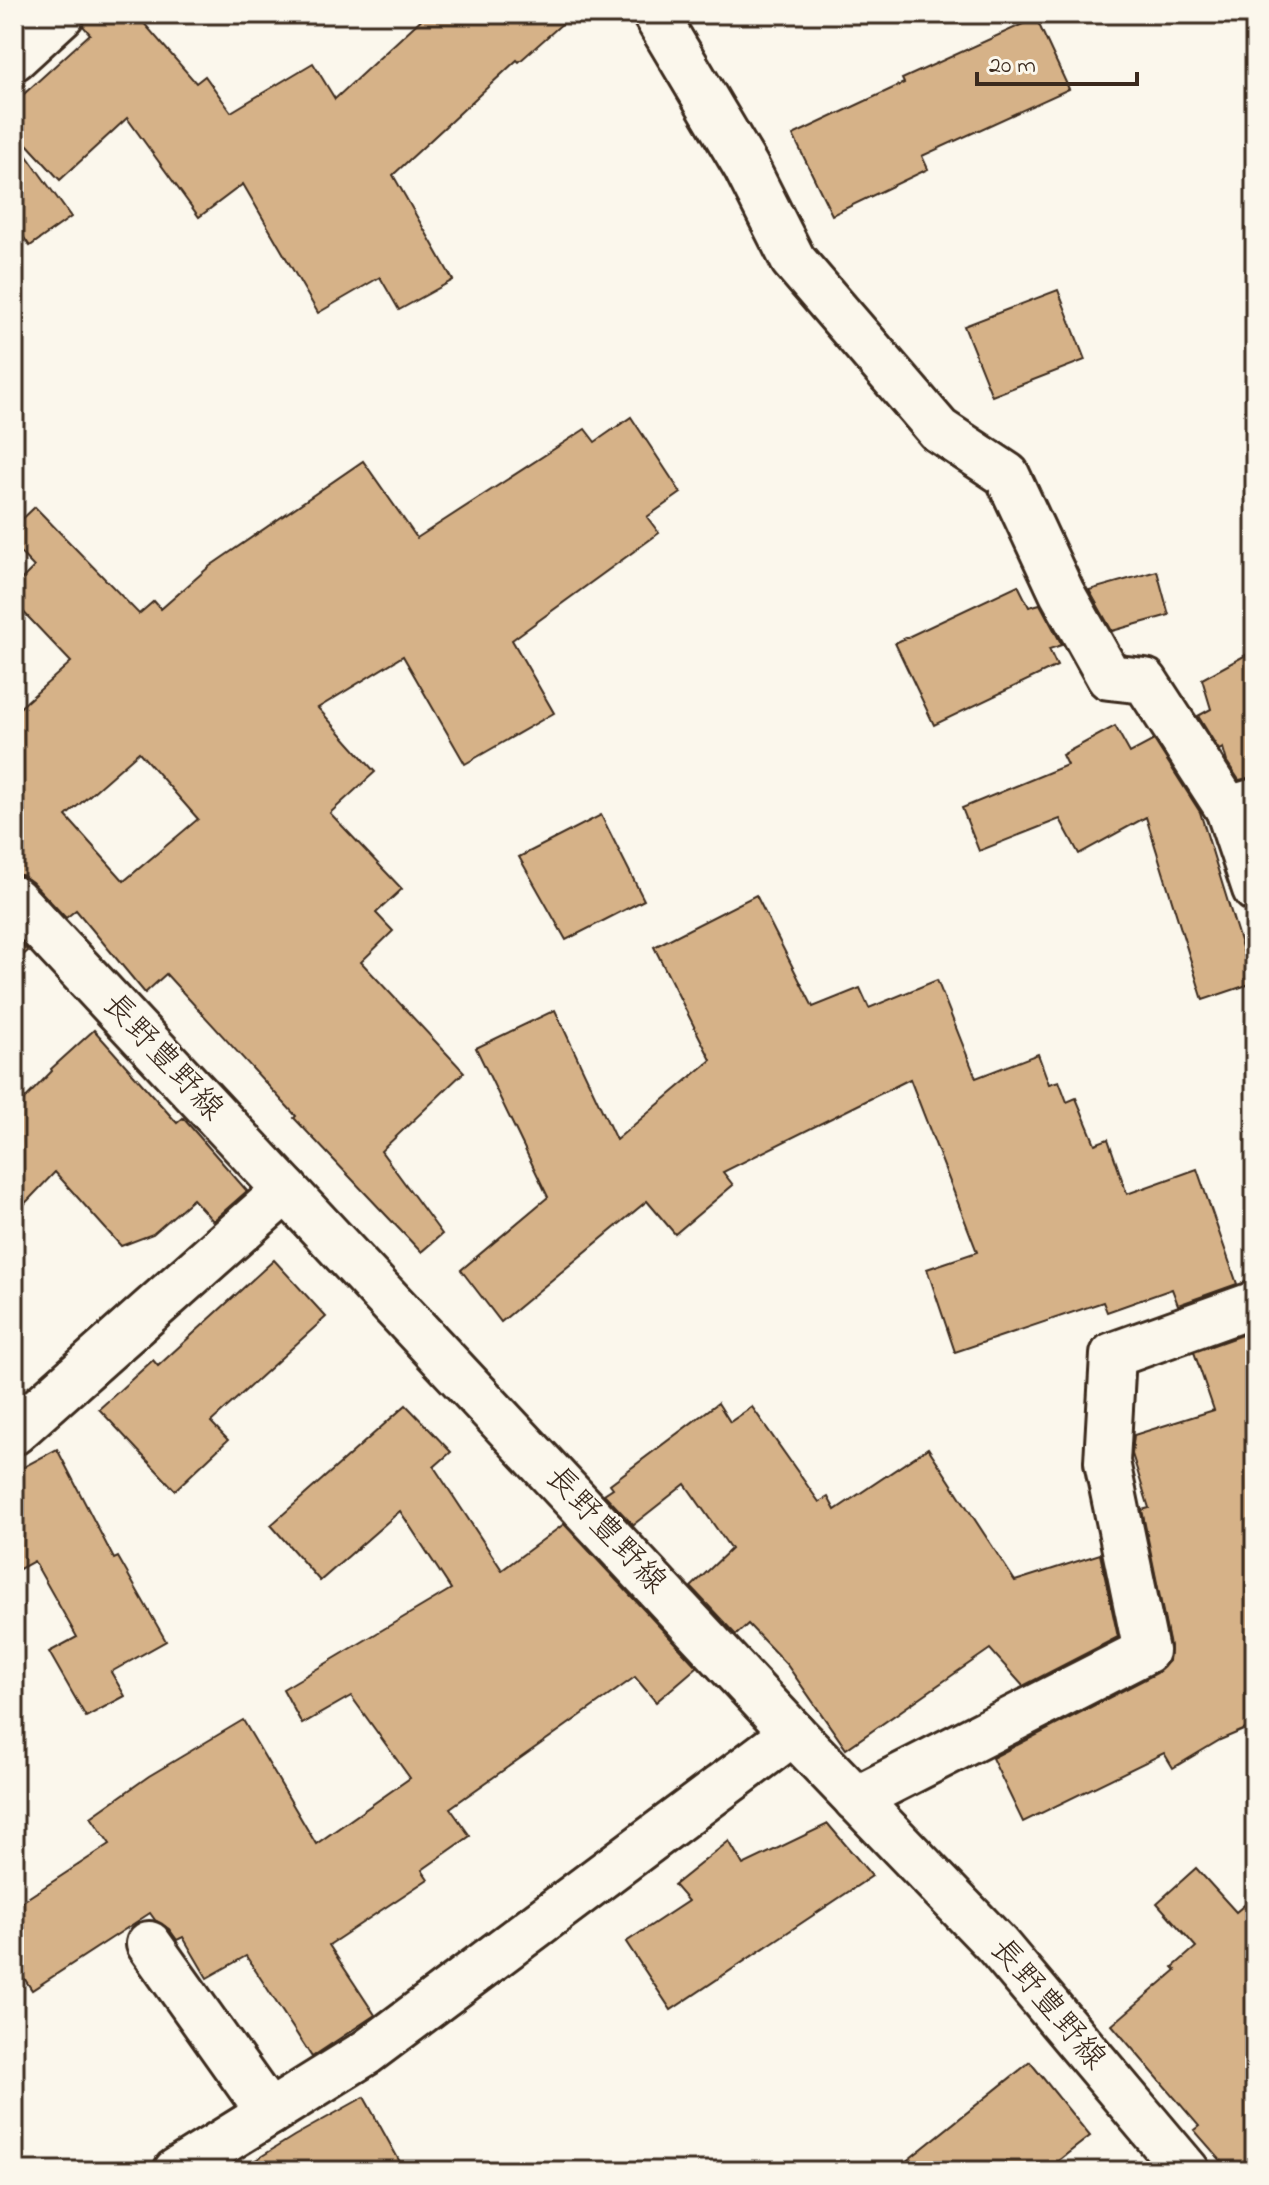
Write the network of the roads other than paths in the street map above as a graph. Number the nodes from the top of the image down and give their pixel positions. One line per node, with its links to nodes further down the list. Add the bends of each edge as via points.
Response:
1 (62, 14): 3 (street)
2 (655, 14): 4 (street, via 746,167 793,260 939,430 1007,475 1062,593 1109,677 1145,681)
3 (14, 58)
4 (1241, 805): 5 (street)
5 (1255, 889)
6 (14, 899): 7 (street, 長野豊野線)
7 (286, 1190): 9 (street); 10 (street, 長野豊野線)
8 (1255, 1304): 11 (street, via 1113,1355 1107,1462 1146,1651)
9 (14, 1432)
10 (793, 1733): 11 (street, 長野豊野線); 13 (street, via 367,2052)
11 (856, 1799): 14 (street, 長野豊野線, via 997,1945)
12 (149, 1944): 13 (street)
13 (269, 2113): 15 (street)
14 (1176, 2167)
15 (176, 2171)

